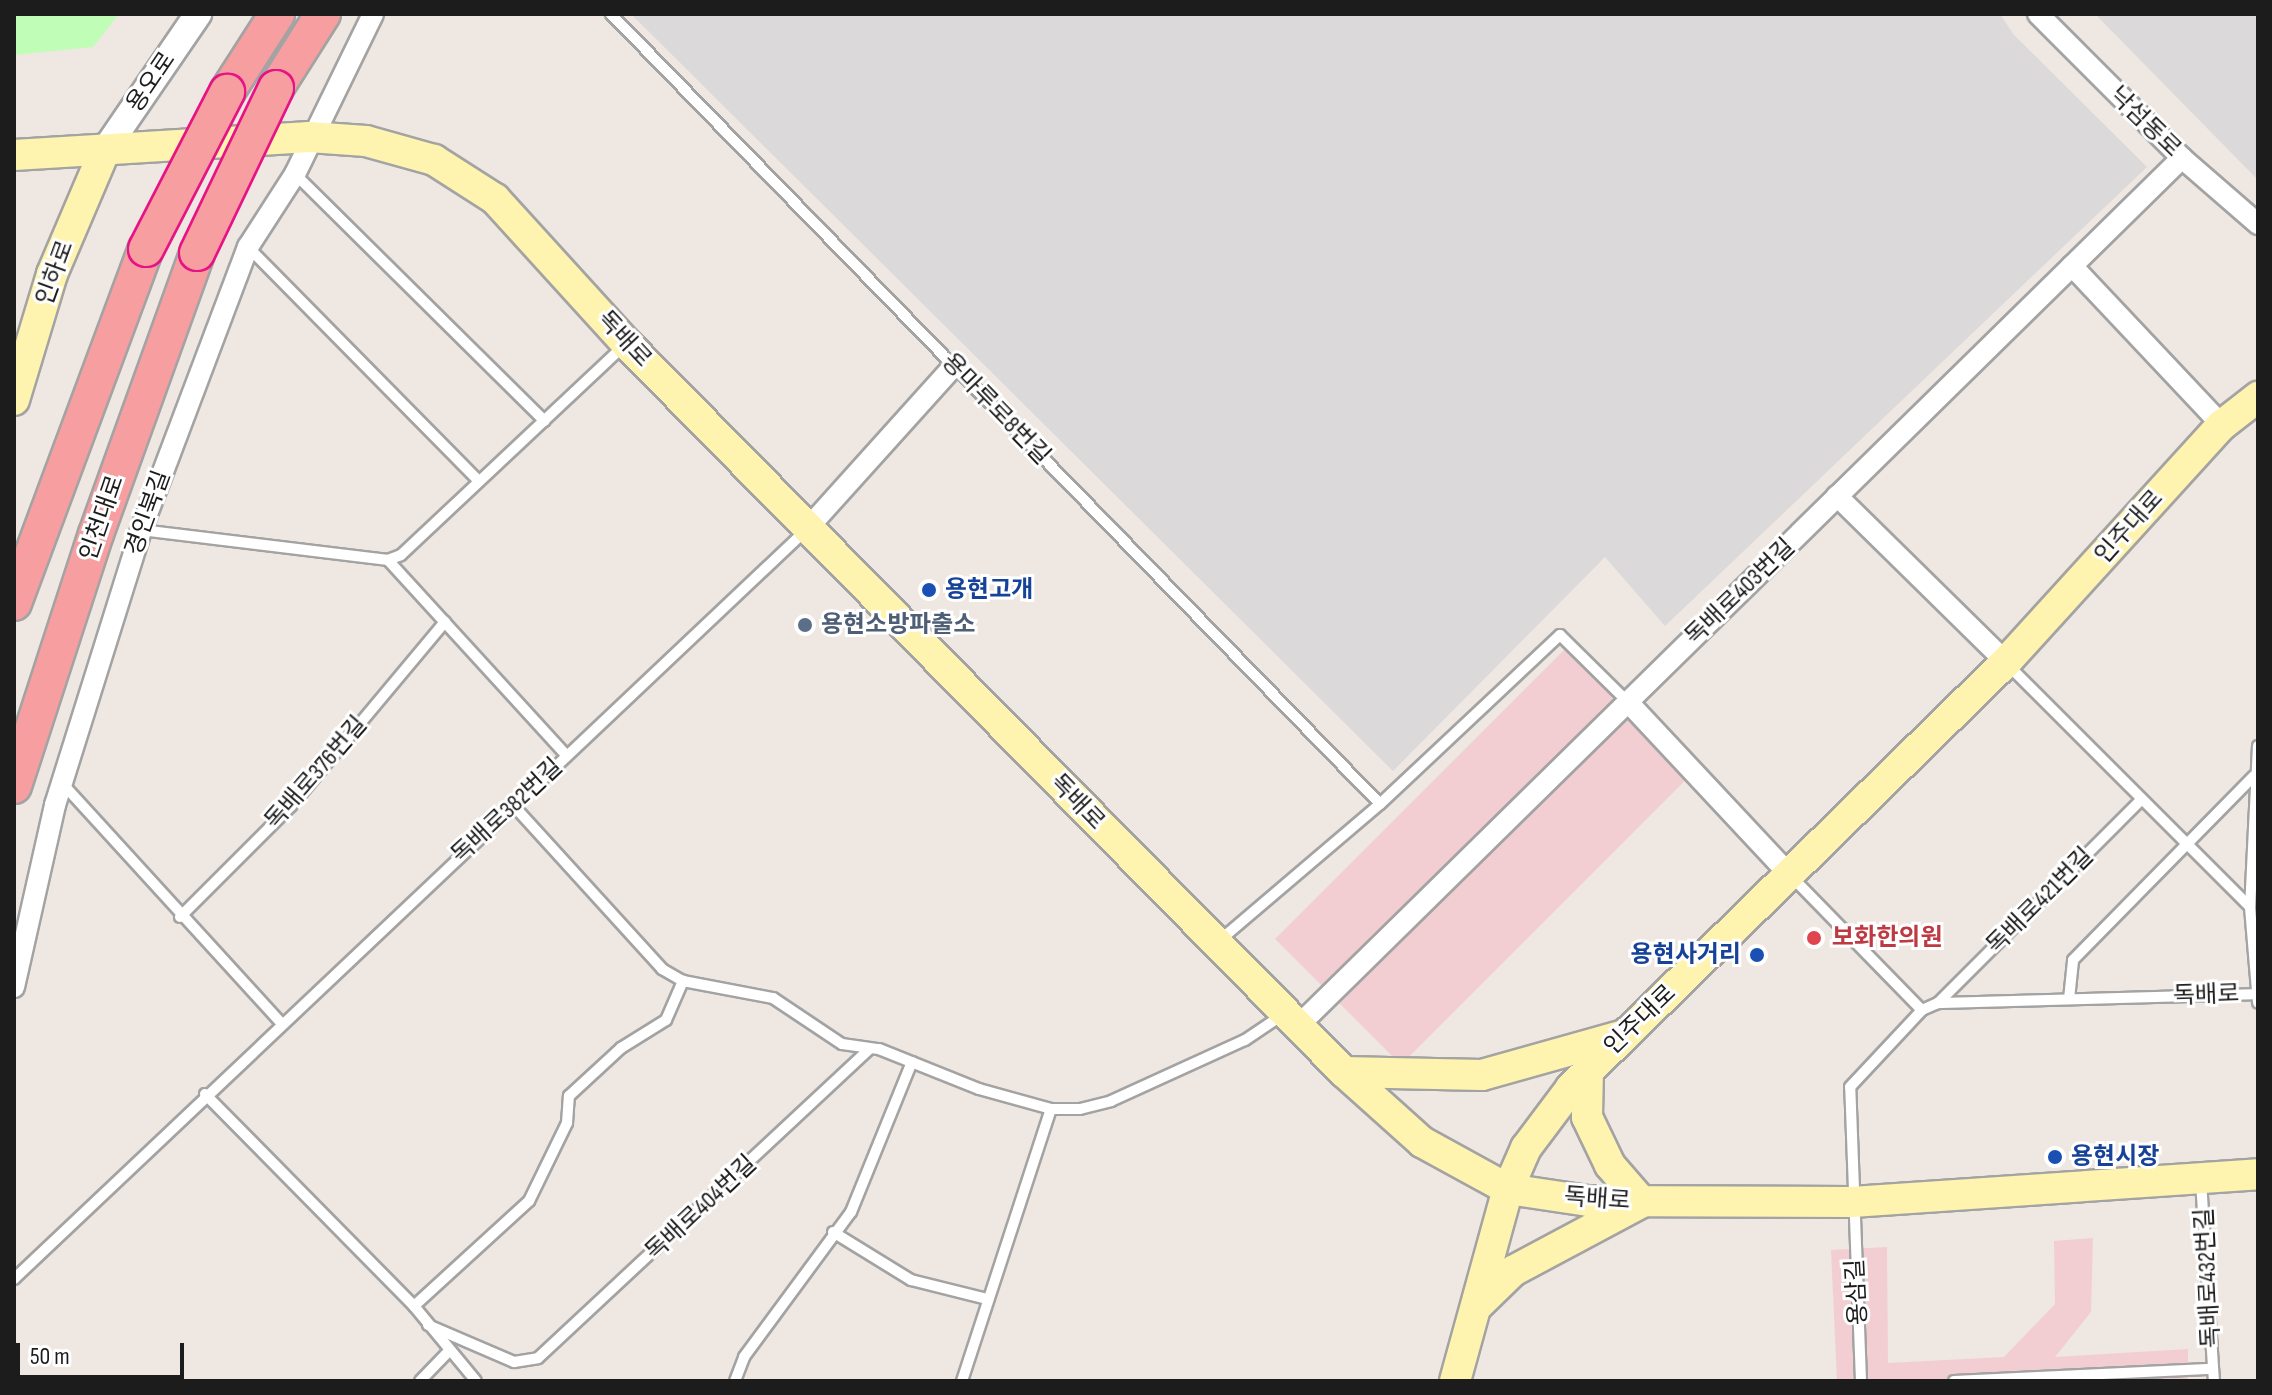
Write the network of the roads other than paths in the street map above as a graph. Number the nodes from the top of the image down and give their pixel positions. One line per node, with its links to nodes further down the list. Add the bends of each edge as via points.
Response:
1 (198, 14): 8 (street, 용오로)
2 (277, 14): 26 (highway, bridge, via 227,92 146,249)
3 (323, 14): 34 (highway, 인천대로, bridge, via 276,88 197,253 96,534)
4 (373, 14): 7 (street, 경인북길)
5 (611, 14): 16 (lane, 용마루로8번길)
6 (2038, 14): 10 (street, 낙섬동로)
7 (309, 137): 8 (main road, 독배로); 11 (street, 경인북길); 15 (main road, 독배로, via 366,141 434,160 495,199)
8 (105, 150): 9 (main road, 독배로); 18 (main road, 인하로, via 52,274)
9 (14, 155)
10 (2182, 158): 12 (street, 낙섬동로); 14 (street, 독배로403번길)
11 (295, 174): 13 (street, 경인북길); 19 (lane)
12 (2257, 221)
13 (248, 247): 21 (lane); 24 (street, 경인북길)
14 (2072, 266): 20 (street); 22 (street, 독배로403번길)
15 (627, 344): 19 (lane); 23 (main road, 독배로)
16 (954, 366): 23 (street); 36 (lane, 용마루로8번길)
17 (2258, 397): 20 (main road, 인주대로)
18 (14, 400)
19 (545, 421): 21 (lane)
20 (2222, 425): 28 (main road, 인주대로)
21 (479, 481): 25 (lane, via 401,555)
22 (1837, 496): 28 (street); 29 (street, 독배로403번길)
23 (808, 528): 31 (lane, 독배로382번길); 42 (main road, 독배로)
24 (141, 530): 25 (lane); 33 (street, 경인북길)
25 (388, 560): 27 (lane)
26 (14, 603)
27 (445, 622): 31 (lane); 41 (lane, 독배로376번길, via 291,806)
28 (2006, 662): 35 (lane); 39 (main road, 인주대로)
29 (1628, 702): 36 (lane, via 1560,635); 39 (street); 50 (street, 독배로403번길)
30 (2258, 746): 32 (lane)
31 (566, 755): 37 (lane, 독배로382번길)
32 (2254, 776): 38 (lane); 40 (lane, 독배로)
33 (62, 783): 41 (lane); 44 (street, 경인북길)
34 (14, 786)
35 (2142, 799): 38 (lane); 47 (lane, 독배로421번길)
36 (1380, 804): 42 (lane)
37 (513, 805): 43 (lane, via 662,969); 51 (lane, 독배로382번길)
38 (2187, 844): 40 (lane); 46 (lane, via 2073,960)
39 (1789, 874): 49 (lane); 52 (main road, 인주대로)
40 (2250, 907): 45 (lane, 독배로)
41 (180, 917): 51 (lane)
42 (1216, 944): 50 (main road, 독배로)
43 (683, 981): 53 (lane, via 773,998 826,1037); 67 (lane, via 666,1020 621,1048 569,1096 567,1123 529,1201)
44 (14, 987)
45 (2257, 994): 46 (lane, 독배로); 48 (lane, 독배로)
46 (2069, 999): 47 (lane, 독배로421번길)
47 (1938, 1003): 49 (lane, 독배로421번길)
48 (2258, 1003)
49 (1922, 1010): 63 (lane, 독배로421번길, via 1850,1087)
50 (1292, 1019): 56 (main road, 독배로); 58 (lane, via 1111,1101)
51 (281, 1023): 57 (lane, 독배로382번길)
52 (1626, 1034): 55 (main road, 인주대로); 56 (main road, via 1482,1075)
53 (869, 1049): 54 (lane); 69 (lane, 독배로404번길, via 530,1362 514,1362)
54 (912, 1062): 58 (lane); 64 (lane, via 851,1212)
55 (1588, 1071): 61 (main road, 인주대로, via 1526,1148); 62 (main road, via 1587,1117 1610,1165)
56 (1344, 1072): 61 (main road, 독배로, via 1422,1142)
57 (205, 1094): 65 (lane, 독배로382번길); 67 (lane)
58 (1051, 1109): 66 (lane)
59 (2258, 1174): 60 (main road, 독배로)
60 (2201, 1175): 63 (main road, 독배로); 71 (lane, 독배로432번길)
61 (1508, 1189): 62 (main road, 독배로, via 1588,1201); 68 (main road, 인주대로)
62 (1642, 1202): 63 (main road, 독배로); 68 (main road, via 1513,1271)
63 (1852, 1202): 78 (lane, 용삼길)
64 (833, 1232): 66 (lane, via 911,1280); 75 (lane, via 744,1357)
65 (14, 1279)
66 (987, 1299): 76 (lane)
67 (414, 1306): 69 (lane)
68 (1474, 1310): 77 (main road, 인주대로)
69 (428, 1325): 70 (lane)
70 (449, 1351): 73 (lane); 74 (lane)
71 (2214, 1375): 72 (lane)
72 (2020, 1379): 79 (lane)
73 (420, 1381)
74 (476, 1381)
75 (735, 1381)
76 (962, 1381)
77 (1455, 1381)
78 (1861, 1381)
79 (1954, 1381)

